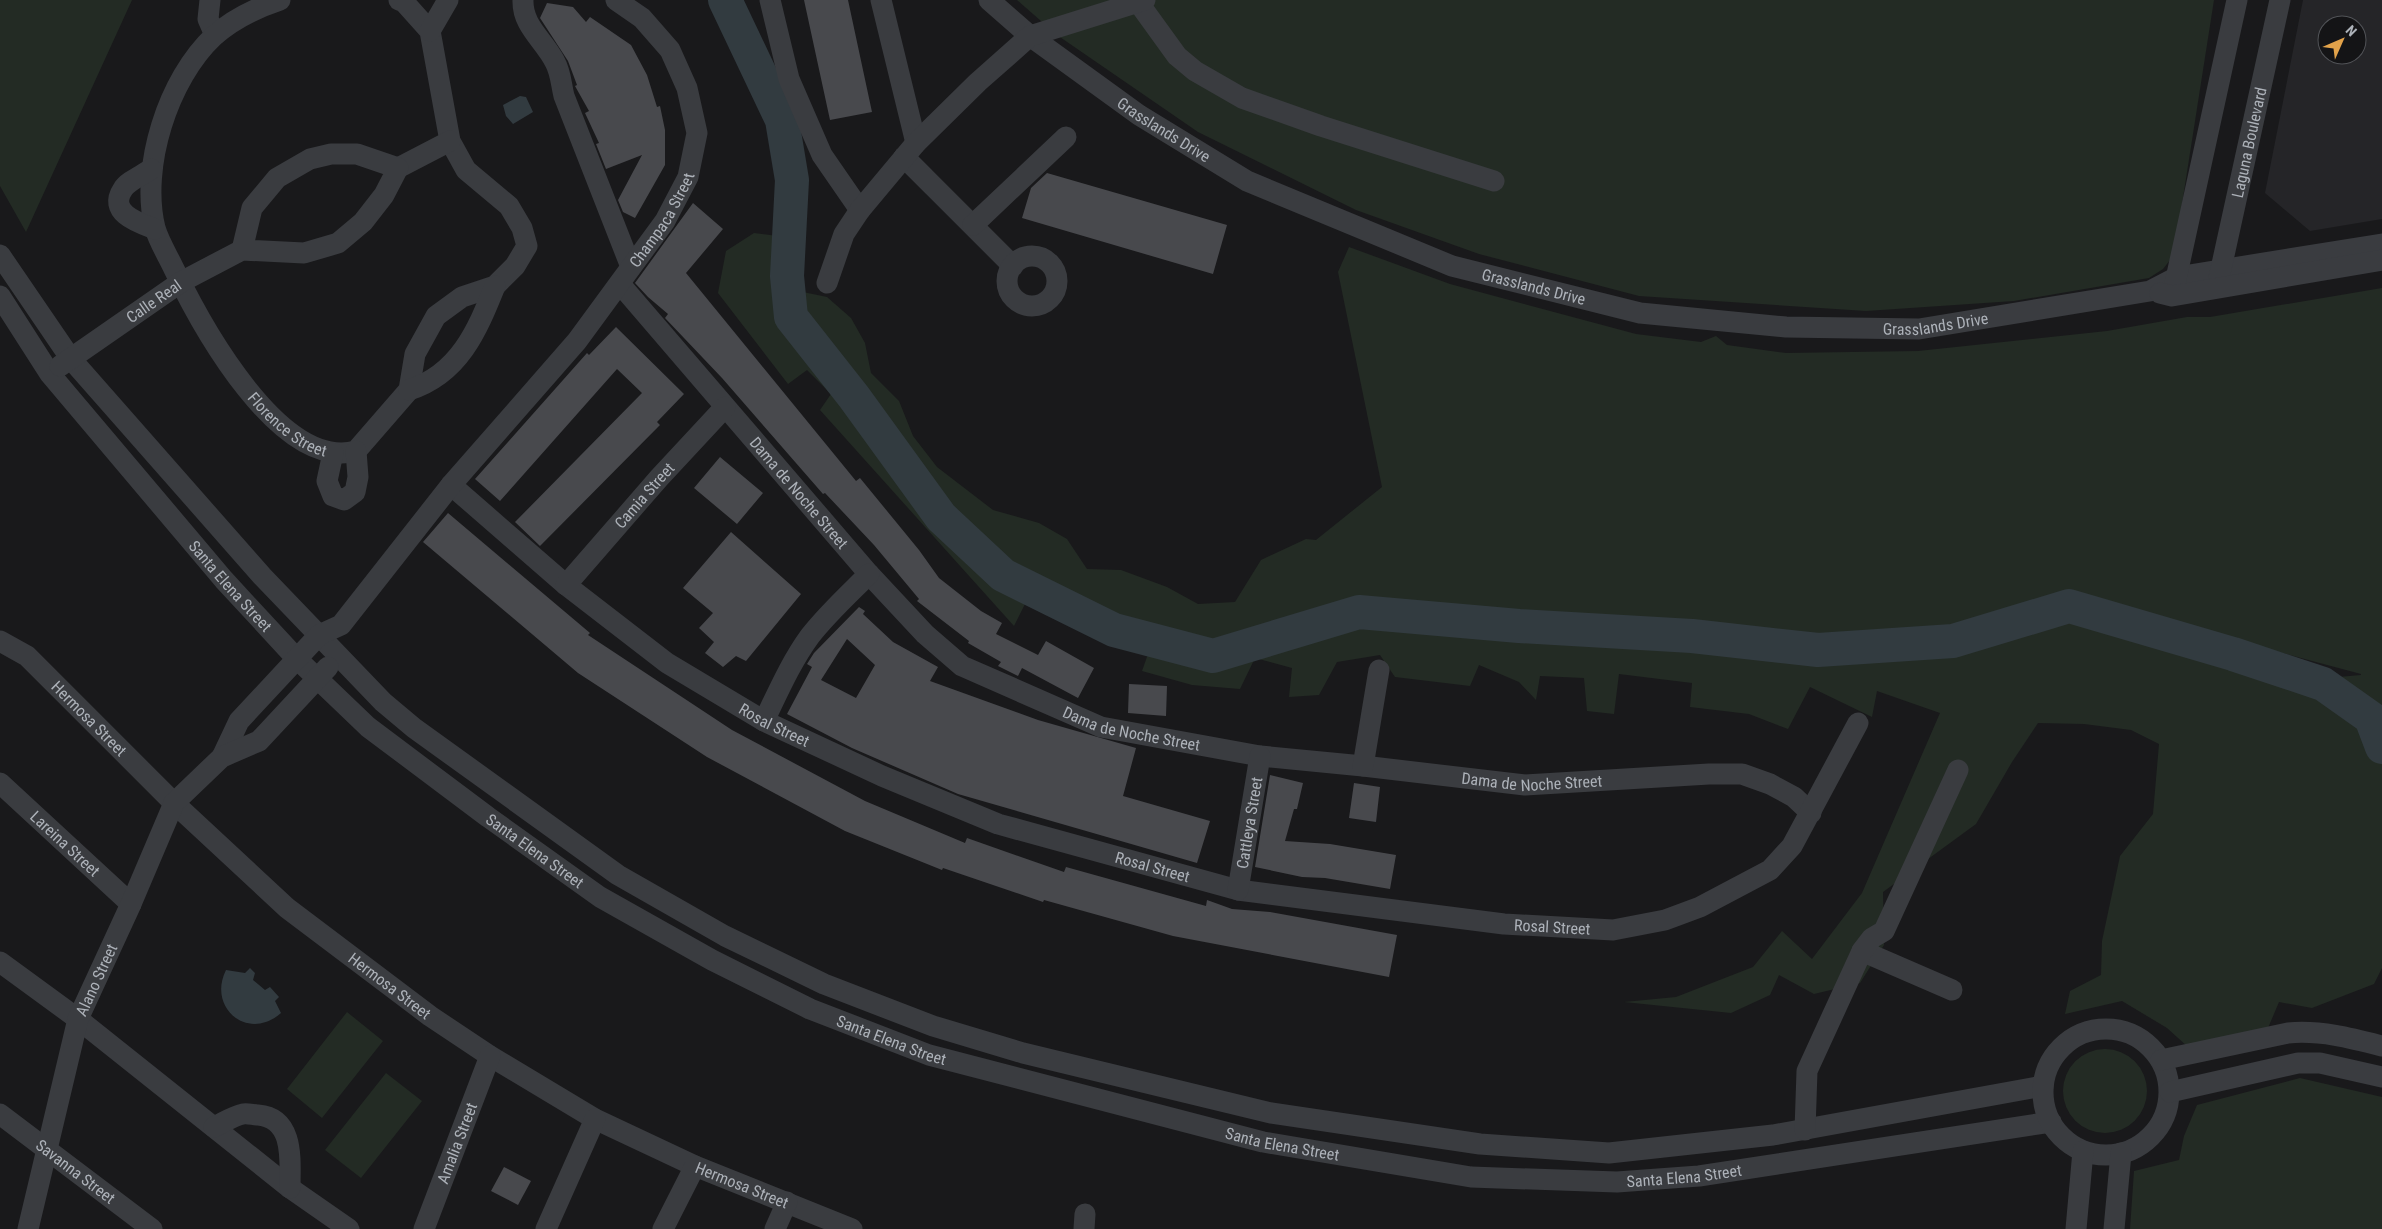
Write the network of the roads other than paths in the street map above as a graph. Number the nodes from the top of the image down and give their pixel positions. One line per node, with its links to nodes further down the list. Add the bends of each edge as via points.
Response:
1 (210, 0): 15 (street, via 208,19)
2 (280, 0): 13 (street, Florence Street)
3 (448, 0): 14 (street)
4 (523, 0): 31 (street, Champaca Street, via 525,20 560,72 564,96)
5 (616, 0): 31 (street, Champaca Street, via 642,18 670,50 687,88 696,133 688,177 665,221)
6 (770, 0): 23 (street, via 789,79 822,155)
7 (881, 0): 19 (street)
8 (989, 0): 16 (street, Grasslands Drive)
9 (2237, 0): 36 (street)
10 (2280, 0): 32 (street, Laguna Boulevard)
11 (403, 1): 14 (street)
12 (1142, 1): 16 (street); 22 (street, via 1177,56 1195,71 1242,98)
13 (249, 4): 15 (street, Florence Street)
14 (430, 31): 18 (street)
15 (215, 35): 21 (street, Florence Street, via 195,56 174,96 159,132)
16 (1030, 36): 19 (street); 36 (street, Grasslands Drive, via 1139,115 1247,180 1452,266 1640,313 1786,327 1919,329)
17 (1066, 137): 24 (street)
18 (450, 141): 20 (street); 35 (street, via 466,170 509,206 522,228 527,246 515,266)
19 (910, 150): 23 (street); 24 (street)
20 (398, 168): 27 (street, via 384,195 363,222 338,243 304,254); 27 (street, via 357,154 331,154 310,159 277,178 252,208)
21 (151, 169): 25 (street, Florence Street, via 150,194); 25 (street, via 123,188 118,200 121,211 131,220)
22 (1494, 181)
23 (860, 210): 34 (street, via 844,234)
24 (973, 225): 30 (street)
25 (156, 229): 33 (street, Florence Street)
26 (2382, 244): 32 (street, Grasslands Drive, via 2282,261)
27 (242, 250): 33 (street, Calle Real)
28 (0, 255): 38 (street, Santa Elena Street)
29 (2382, 260): 32 (street, Grasslands Drive)
30 (1013, 266)
31 (625, 275): 41 (street, Dama de Noche Street); 44 (street, via 577,341)
32 (2219, 278): 36 (street, Grasslands Drive)
33 (181, 282): 38 (street, Calle Real); 43 (street, Florence Street, via 208,334 244,386 283,426 309,446)
34 (827, 283)
35 (495, 286): 40 (street, via 470,341 449,368 426,384); 40 (street, via 462,297 436,316 415,354)
36 (2174, 286)
37 (0, 296): 39 (street, Santa Elena Street)
38 (71, 358): 39 (street, Calle Real); 48 (street, Santa Elena Street, via 262,576)
39 (50, 374): 51 (street, Santa Elena Street, via 224,580)
40 (409, 390): 42 (street, Florence Street)
41 (726, 407): 45 (street, Dama de Noche Street); 46 (street, Camia Street)
42 (356, 450): 43 (street, Florence Street); 43 (street, via 358,477 355,492 344,500 333,496 327,481)
43 (333, 453)
44 (451, 485): 46 (street, Rosal Street); 47 (street)
45 (869, 574): 54 (street, via 810,637 787,672); 56 (street, Dama de Noche Street, via 925,634 962,666 1101,727)
46 (566, 585): 54 (street, Rosal Street, via 667,663)
47 (341, 625): 48 (street); 50 (street)
48 (319, 635): 50 (street, Santa Elena Street); 51 (street)
49 (0, 641): 61 (street, Hermosa Street, via 27,656)
50 (338, 654): 53 (street); 79 (street, Santa Elena Street, via 382,702 414,728 618,875 725,936 824,984 933,1026 1022,1053 1271,1114 1480,1144 1609,1153)
51 (297, 659): 53 (street, Santa Elena Street); 57 (street, via 238,721)
52 (1379, 670): 58 (street)
53 (319, 679): 57 (street, via 259,740); 77 (street, Santa Elena Street, via 368,727 406,757 600,897 712,960 801,1004 929,1055 1253,1140 1471,1177 1617,1182 1699,1176)
54 (764, 721): 63 (street, Rosal Street, via 882,776 998,824)
55 (1858, 723): 62 (street, Rosal Street)
56 (1260, 756): 58 (street, Dama de Noche Street); 63 (street, Cattleya Street)
57 (222, 757): 61 (street, Alano Street)
58 (1363, 766): 62 (street, Dama de Noche Street, via 1525,785 1742,774 1794,797)
59 (1958, 770): 65 (street, via 1884,932 1872,938)
60 (0, 783): 64 (street, Lareina Street)
61 (174, 804): 64 (street, Alano Street); 70 (street, Hermosa Street, via 287,908 430,1016)
62 (1811, 814): 63 (street, Rosal Street, via 1792,846 1770,870 1700,907 1665,920 1613,930 1504,924)
63 (1238, 890)
64 (132, 904): 68 (street, Alano Street)
65 (1862, 951): 67 (street); 79 (street, via 1807,1071)
66 (0, 962): 68 (street)
67 (1952, 990)
68 (78, 1019): 78 (street); 80 (street, Alano Street)
69 (2382, 1046): 71 (street, via 2342,1036 2288,1033)
70 (490, 1056): 76 (street, Hermosa Street); 89 (street, Amalia Street)
71 (2161, 1060): 73 (street, via 2151,1048 2124,1031 2092,1030 2064,1044 2046,1070); 74 (street)
72 (2382, 1078): 74 (street, via 2320,1063 2298,1064)
73 (2043, 1086): 77 (street); 79 (street, Santa Elena Street)
74 (2170, 1092): 82 (street, via 2160,1126 2143,1144)
75 (0, 1114): 80 (street, Savanna Street)
76 (595, 1120): 83 (street, Hermosa Street); 90 (street)
77 (2051, 1122): 81 (street, via 2064,1139)
78 (214, 1127): 84 (street); 84 (street, via 243,1114 278,1121 286,1134)
79 (1805, 1130)
80 (45, 1150): 86 (street, Alano Street); 87 (street, Savanna Street)
81 (2083, 1151): 82 (street); 94 (street)
82 (2121, 1154): 95 (street)
83 (695, 1166): 85 (street, Hermosa Street); 91 (street)
84 (290, 1188): 88 (street)
85 (787, 1202): 92 (street); 93 (street, Hermosa Street)
86 (28, 1229)
87 (151, 1229)
88 (349, 1229)
89 (424, 1229)
90 (546, 1229)
91 (663, 1229)
92 (775, 1229)
93 (852, 1229)
94 (2076, 1229)
95 (2114, 1229)

